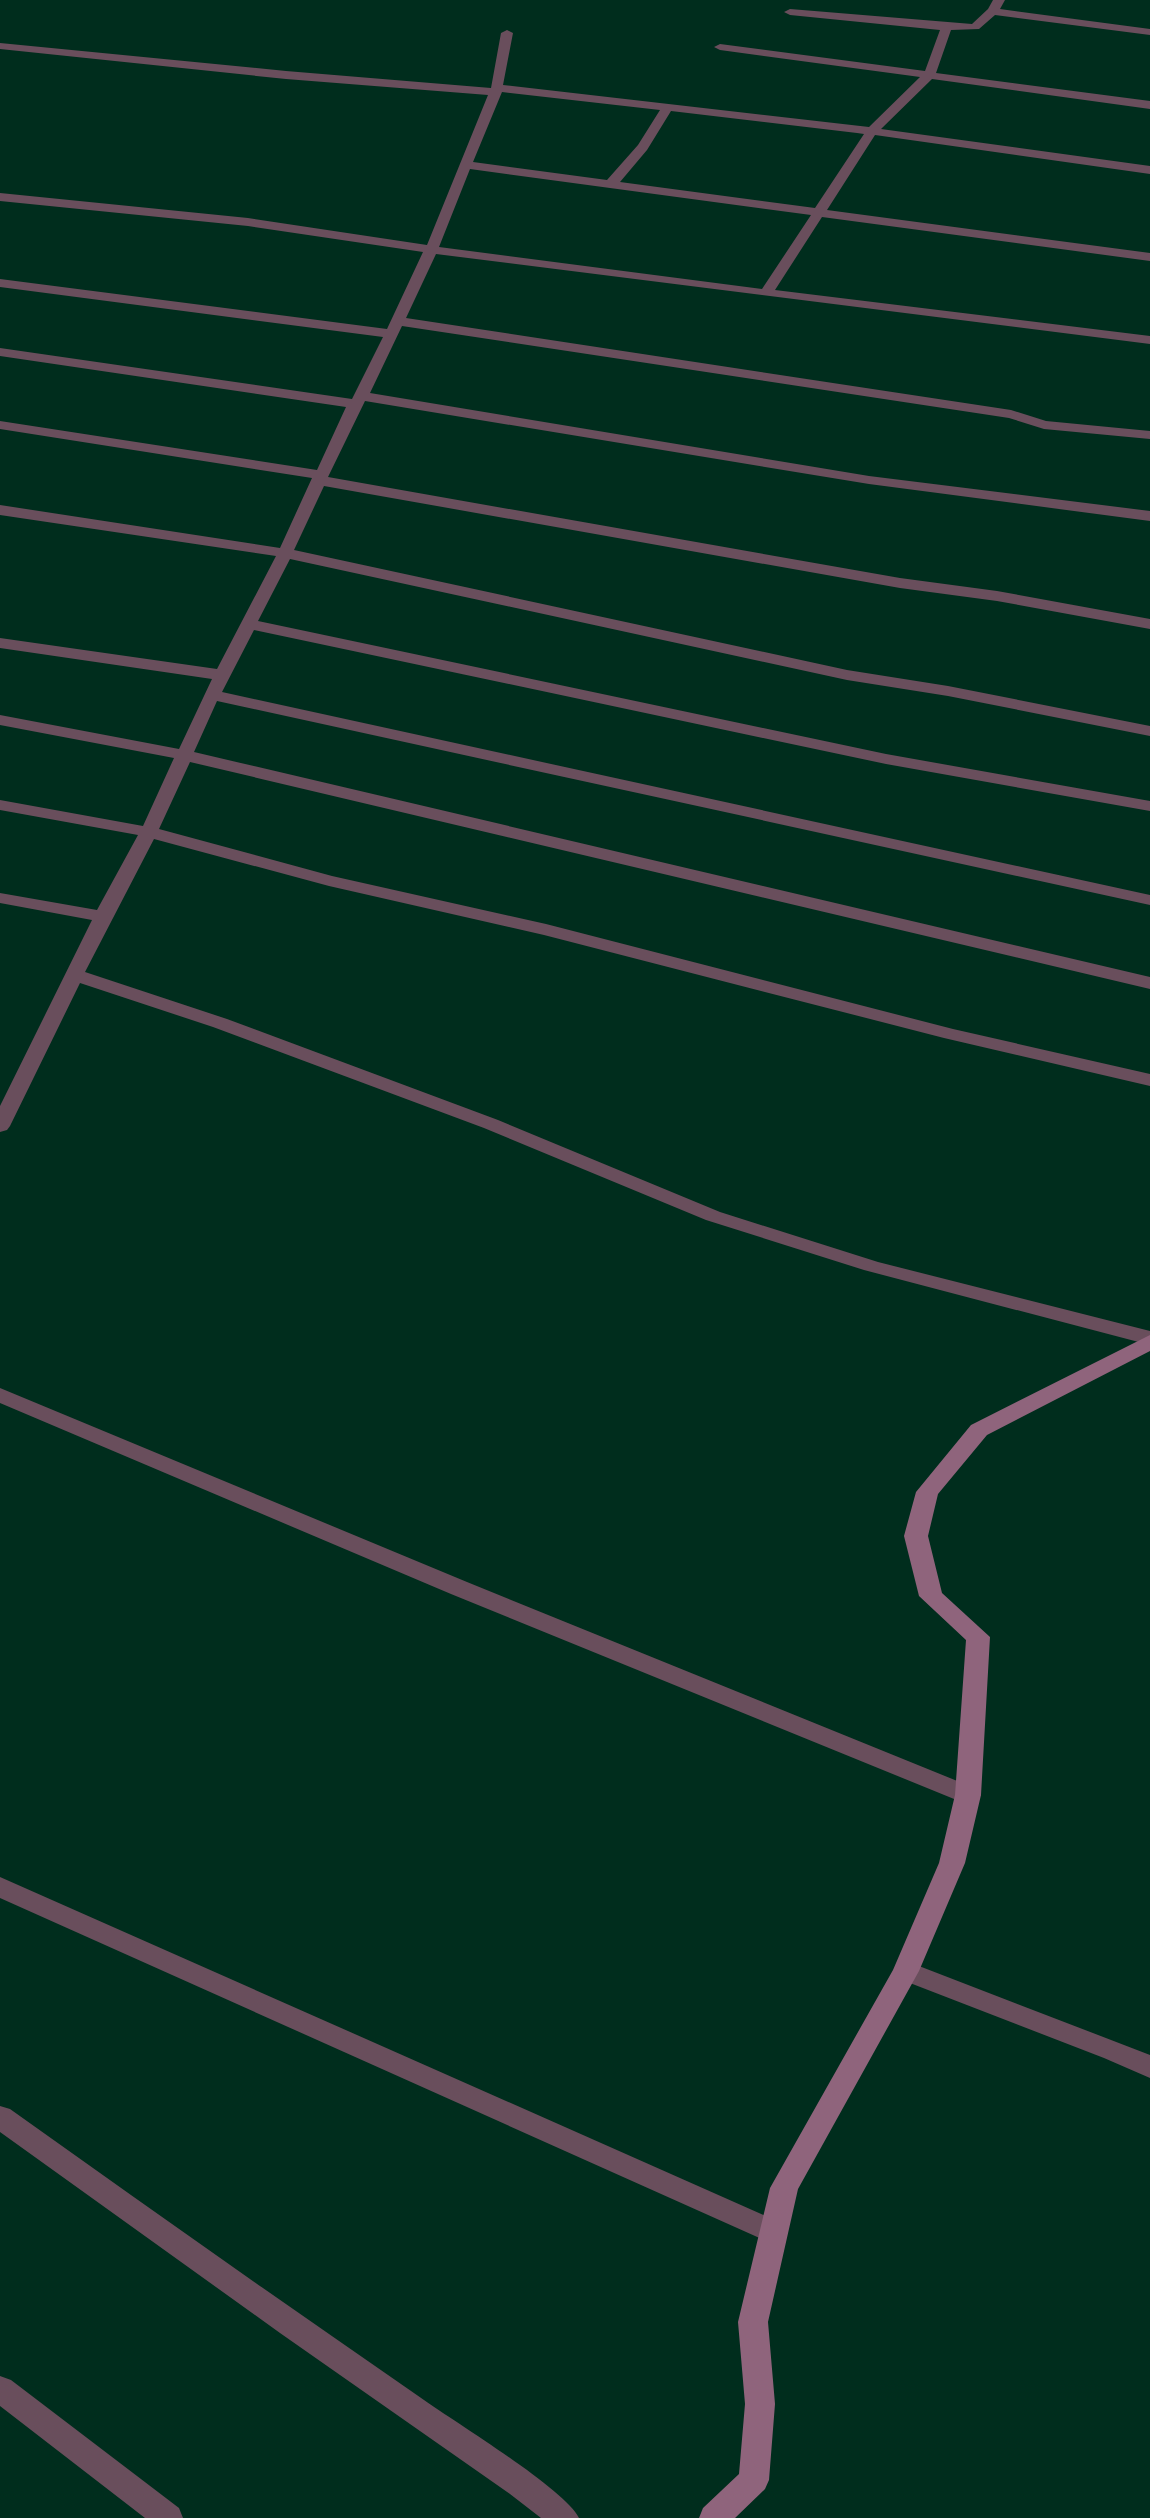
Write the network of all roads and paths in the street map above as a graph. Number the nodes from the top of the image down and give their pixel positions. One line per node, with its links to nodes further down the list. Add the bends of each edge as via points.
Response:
1 (996, 6): 3 (street, via 975,27); 4 (street)
2 (790, 12): 3 (street)
3 (947, 27): 8 (street)
4 (1150, 32)
5 (507, 33): 9 (street)
6 (0, 46): 9 (street, via 286,75)
7 (720, 47): 8 (street)
8 (930, 74): 10 (street); 12 (street)
9 (496, 90): 11 (street); 13 (street)
10 (1150, 105)
11 (667, 108): 12 (street); 15 (street, via 643,147)
12 (872, 131): 14 (street); 17 (street)
13 (466, 165): 15 (street); 18 (street)
14 (1150, 170)
15 (611, 184): 17 (street)
16 (0, 197): 18 (street, via 248,222)
17 (818, 212): 19 (street); 21 (street)
18 (431, 250): 21 (street); 22 (street)
19 (1150, 257)
20 (0, 283): 22 (street)
21 (766, 293): 23 (street)
22 (394, 328): 25 (street); 27 (street, via 1011,414 1044,425)
23 (1150, 340)
24 (0, 352): 25 (street)
25 (359, 400): 28 (street); 30 (street, via 869,480)
26 (0, 425): 28 (street)
27 (1150, 435)
28 (319, 477): 31 (street); 33 (street)
29 (0, 510): 31 (street)
30 (1150, 516)
31 (285, 553): 32 (street); 38 (street, via 847,675)
32 (248, 624): 35 (street); 41 (street, via 886,759)
33 (1150, 624)
34 (0, 643): 35 (street)
35 (222, 675): 36 (street)
36 (212, 695): 39 (street); 44 (street)
37 (0, 720): 39 (street)
38 (1150, 731)
39 (184, 755): 42 (street); 47 (street)
40 (0, 806): 42 (street)
41 (1150, 806)
42 (149, 832): 45 (street); 48 (street, via 330,881)
43 (0, 898): 45 (street)
44 (1150, 900)
45 (103, 916): 46 (street)
46 (74, 975): 49 (street); 50 (street, via 220,1023 491,1124 713,1216)
47 (1150, 983)
48 (1150, 1080)
49 (0, 1124)
50 (1147, 1345): 52 (street, via 979,1430 927,1492 916,1536 931,1596 978,1637)
51 (0, 1395): 52 (street)
52 (968, 1795): 54 (street, via 952,1863)
53 (0, 1887): 57 (street)
54 (906, 1970): 55 (street); 57 (street, via 784,2188)
55 (1150, 2067)
56 (0, 2117): 60 (street)
57 (774, 2232): 61 (street, via 753,2322 760,2404 754,2480)
58 (0, 2389): 59 (street)
59 (168, 2518)
60 (564, 2518)
61 (714, 2518)

